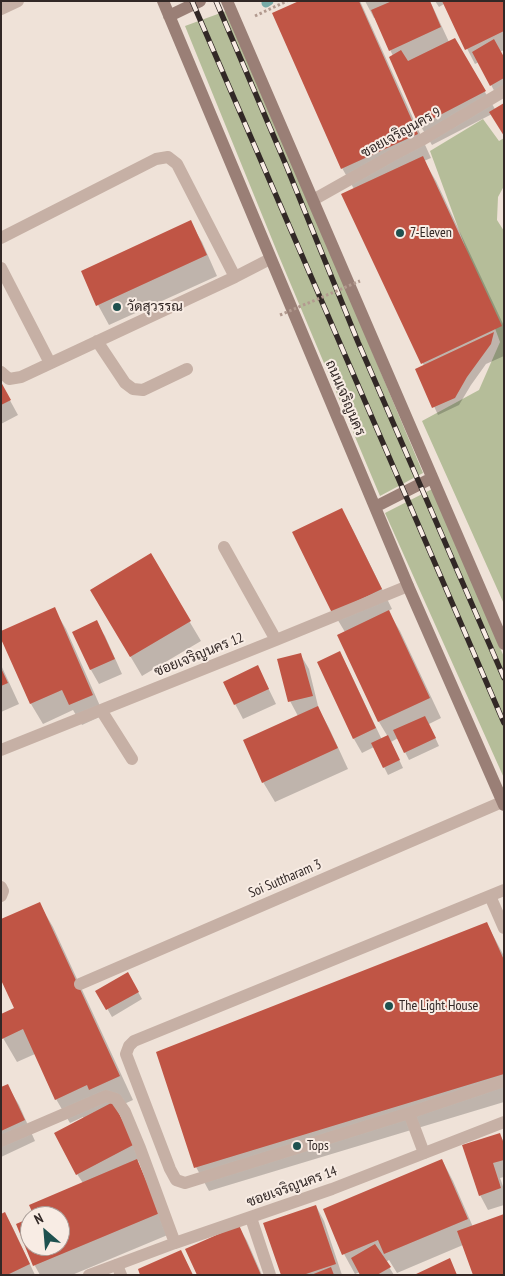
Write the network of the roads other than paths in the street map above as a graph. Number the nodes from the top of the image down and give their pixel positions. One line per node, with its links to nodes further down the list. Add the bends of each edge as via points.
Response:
1 (18, 1): 5 (street)
2 (163, 1): 6 (main road, ถนนเจริญนคร)
3 (200, 1): 6 (main road)
4 (227, 1): 8 (main road)
5 (1, 9)
6 (169, 16): 10 (main road, ถนนเจริญนคร)
7 (504, 91): 8 (street, ซอยเจริญนคร 9)
8 (313, 200): 17 (main road)
9 (1, 238): 12 (street, via 156,159 168,157 177,164)
10 (270, 259): 12 (street); 18 (main road, ถนนเจริญนคร)
11 (1, 268): 14 (street)
12 (235, 277): 13 (street)
13 (97, 341): 14 (street); 15 (street, via 124,383 133,389 142,390)
14 (50, 363): 16 (street, via 21,377 10,378)
15 (187, 369)
16 (1, 372)
17 (432, 478): 18 (main road); 22 (main road)
18 (375, 507): 20 (main road, ถนนเจริญนคร)
19 (224, 548): 21 (street)
20 (408, 586): 21 (street, ซอยเจริญนคร 12); 26 (main road, ถนนเจริญนคร)
21 (276, 640): 23 (street, ซอยเจริญนคร 12)
22 (504, 644)
23 (101, 710): 24 (street, ซอยเจริญนคร 12); 25 (street)
24 (1, 750)
25 (132, 759)
26 (503, 803): 32 (street, Soi Suttharam 3)
27 (1, 887): 29 (street)
28 (504, 890): 30 (street)
29 (1, 896)
30 (490, 896): 31 (street); 34 (street, via 134,1041 126,1054 170,1168 176,1180 185,1183)
31 (504, 928)
32 (80, 984)
33 (504, 1081): 34 (street)
34 (409, 1112): 37 (street)
35 (504, 1122): 37 (street, ซอยเจริญนคร 14)
36 (1, 1141): 39 (street, via 106,1096 116,1099 140,1148)
37 (424, 1153): 38 (street, ซอยเจริญนคร 14)
38 (251, 1218): 39 (street, ซอยเจริญนคร 14); 42 (street)
39 (175, 1244): 40 (street, ซอยเจริญนคร 14)
40 (119, 1270): 41 (street, ซอยเจริญนคร 14)
41 (89, 1275)
42 (270, 1275)

